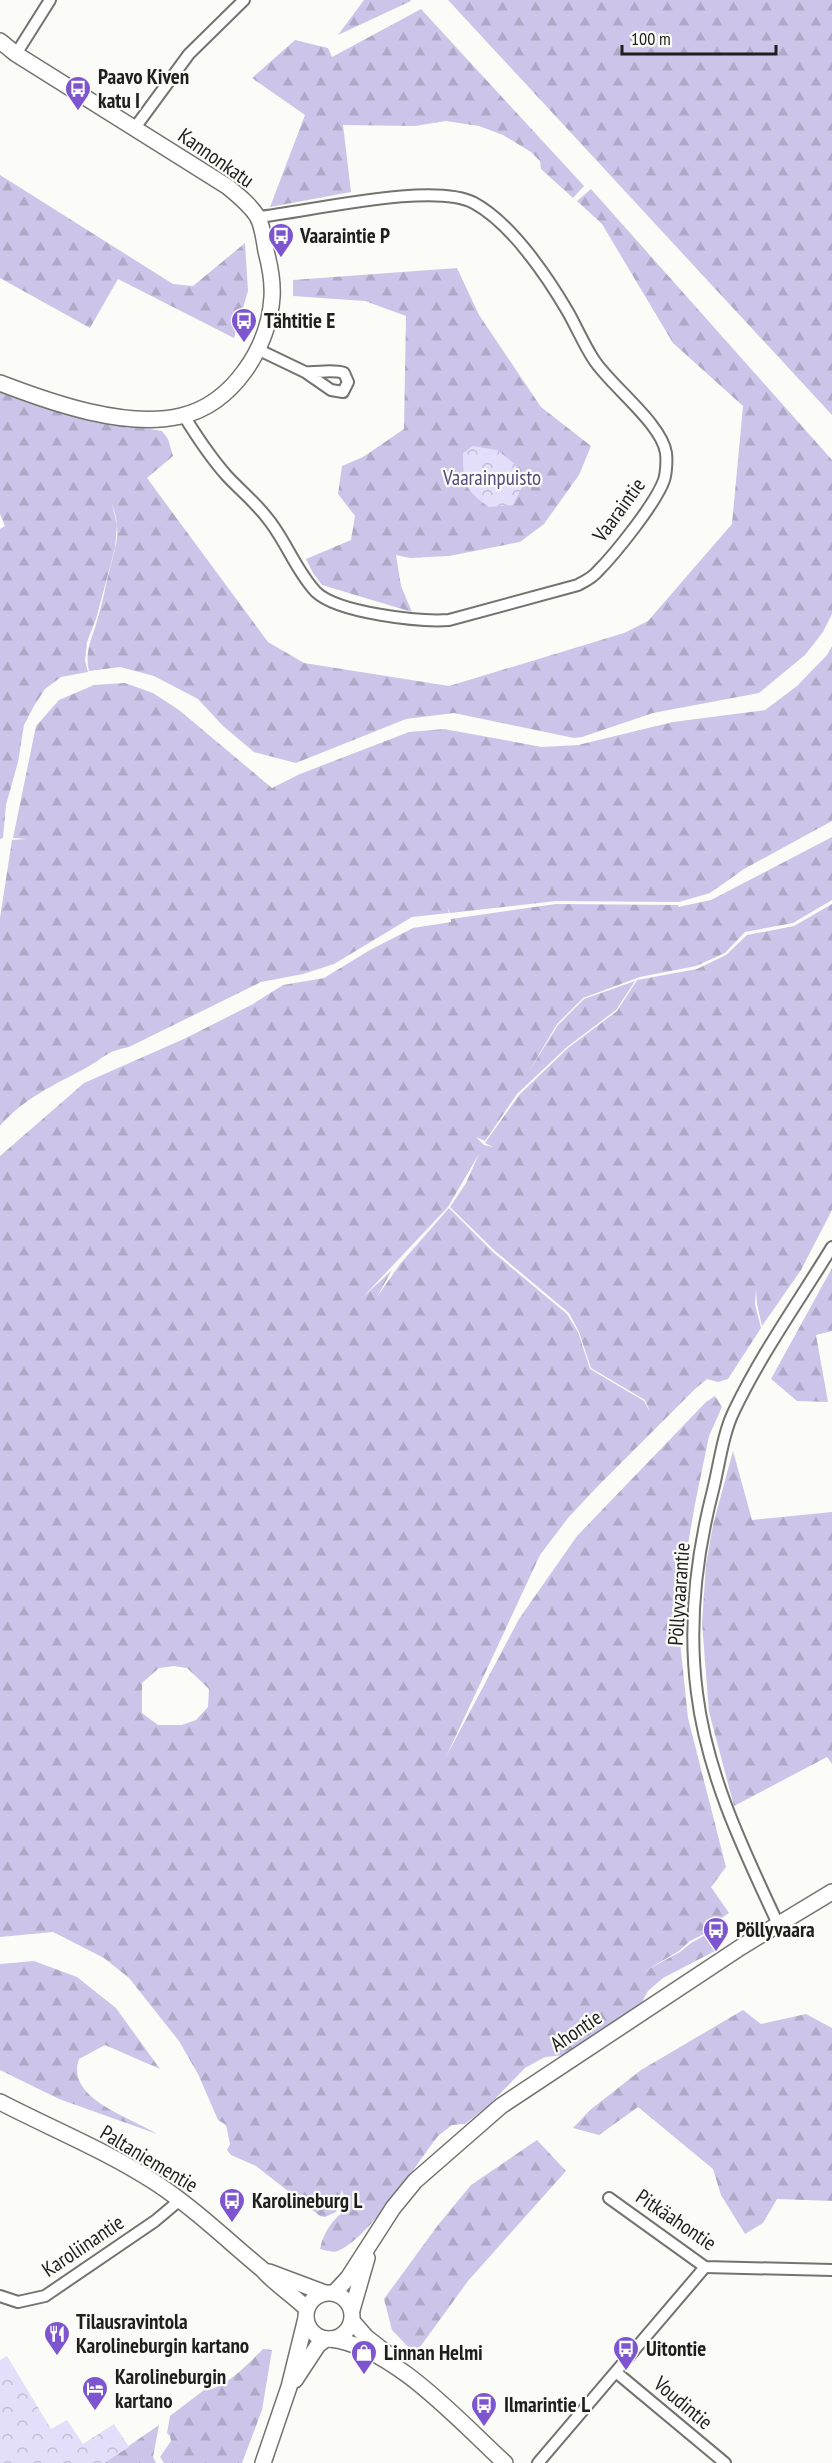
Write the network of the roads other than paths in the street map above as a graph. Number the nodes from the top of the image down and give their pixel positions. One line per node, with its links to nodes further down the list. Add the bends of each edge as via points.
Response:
1 (50, 0): 4 (street)
2 (244, 0): 5 (street, via 189,54)
3 (0, 41): 4 (street, Kannonkatu)
4 (16, 54): 5 (street, Kannonkatu)
5 (134, 129): 6 (street, Kannonkatu, via 228,187)
6 (258, 217): 7 (street, Kannonkatu, via 273,294 270,316); 10 (street, Vaaraintie, via 419,196 453,196 473,202 495,218 524,249 551,285 594,361 654,430 666,453 664,479 627,536 596,574 578,585 449,620 404,619 331,602 318,593 268,519 207,452)
7 (257, 349): 8 (street); 10 (street, Kannonkatu, via 236,382 218,398)
8 (305, 372)
9 (0, 383): 10 (street, Kannonkatu, via 133,421)
10 (184, 416)
11 (832, 1247): 13 (street, Pöllyvaarantie, via 733,1413 696,1571 697,1693 711,1758 736,1831)
12 (832, 1892): 13 (street, Ahontie)
13 (778, 1924): 17 (street, Ahontie, via 501,2106 415,2181)
14 (0, 2102): 16 (street, Paltaniementie, via 131,2167)
15 (609, 2198): 18 (street, Pitkäahontie)
16 (180, 2200): 19 (street, Paltaniementie); 22 (street, Karoliinantie, via 45,2296 18,2302)
17 (372, 2241): 21 (street, Ahontie, via 348,2278); 24 (street, Ahontie)
18 (705, 2267): 20 (street, Pitkäahontie); 27 (street)
19 (263, 2270): 21 (street, Paltaniementie); 23 (street, Paltaniementie, via 293,2295)
20 (832, 2270)
21 (330, 2293): 23 (street, via 314,2298); 24 (street, via 343,2297)
22 (0, 2296)
23 (307, 2313): 25 (street, via 311,2330); 28 (street)
24 (352, 2316): 25 (street, via 342,2335); 26 (street, via 366,2337)
25 (328, 2339): 26 (street, via 359,2347); 28 (street, via 318,2345)
26 (396, 2365): 30 (street)
27 (617, 2373): 31 (street); 32 (street, Voudintie)
28 (289, 2387): 29 (street)
29 (263, 2463)
30 (505, 2463)
31 (538, 2463)
32 (724, 2463)

